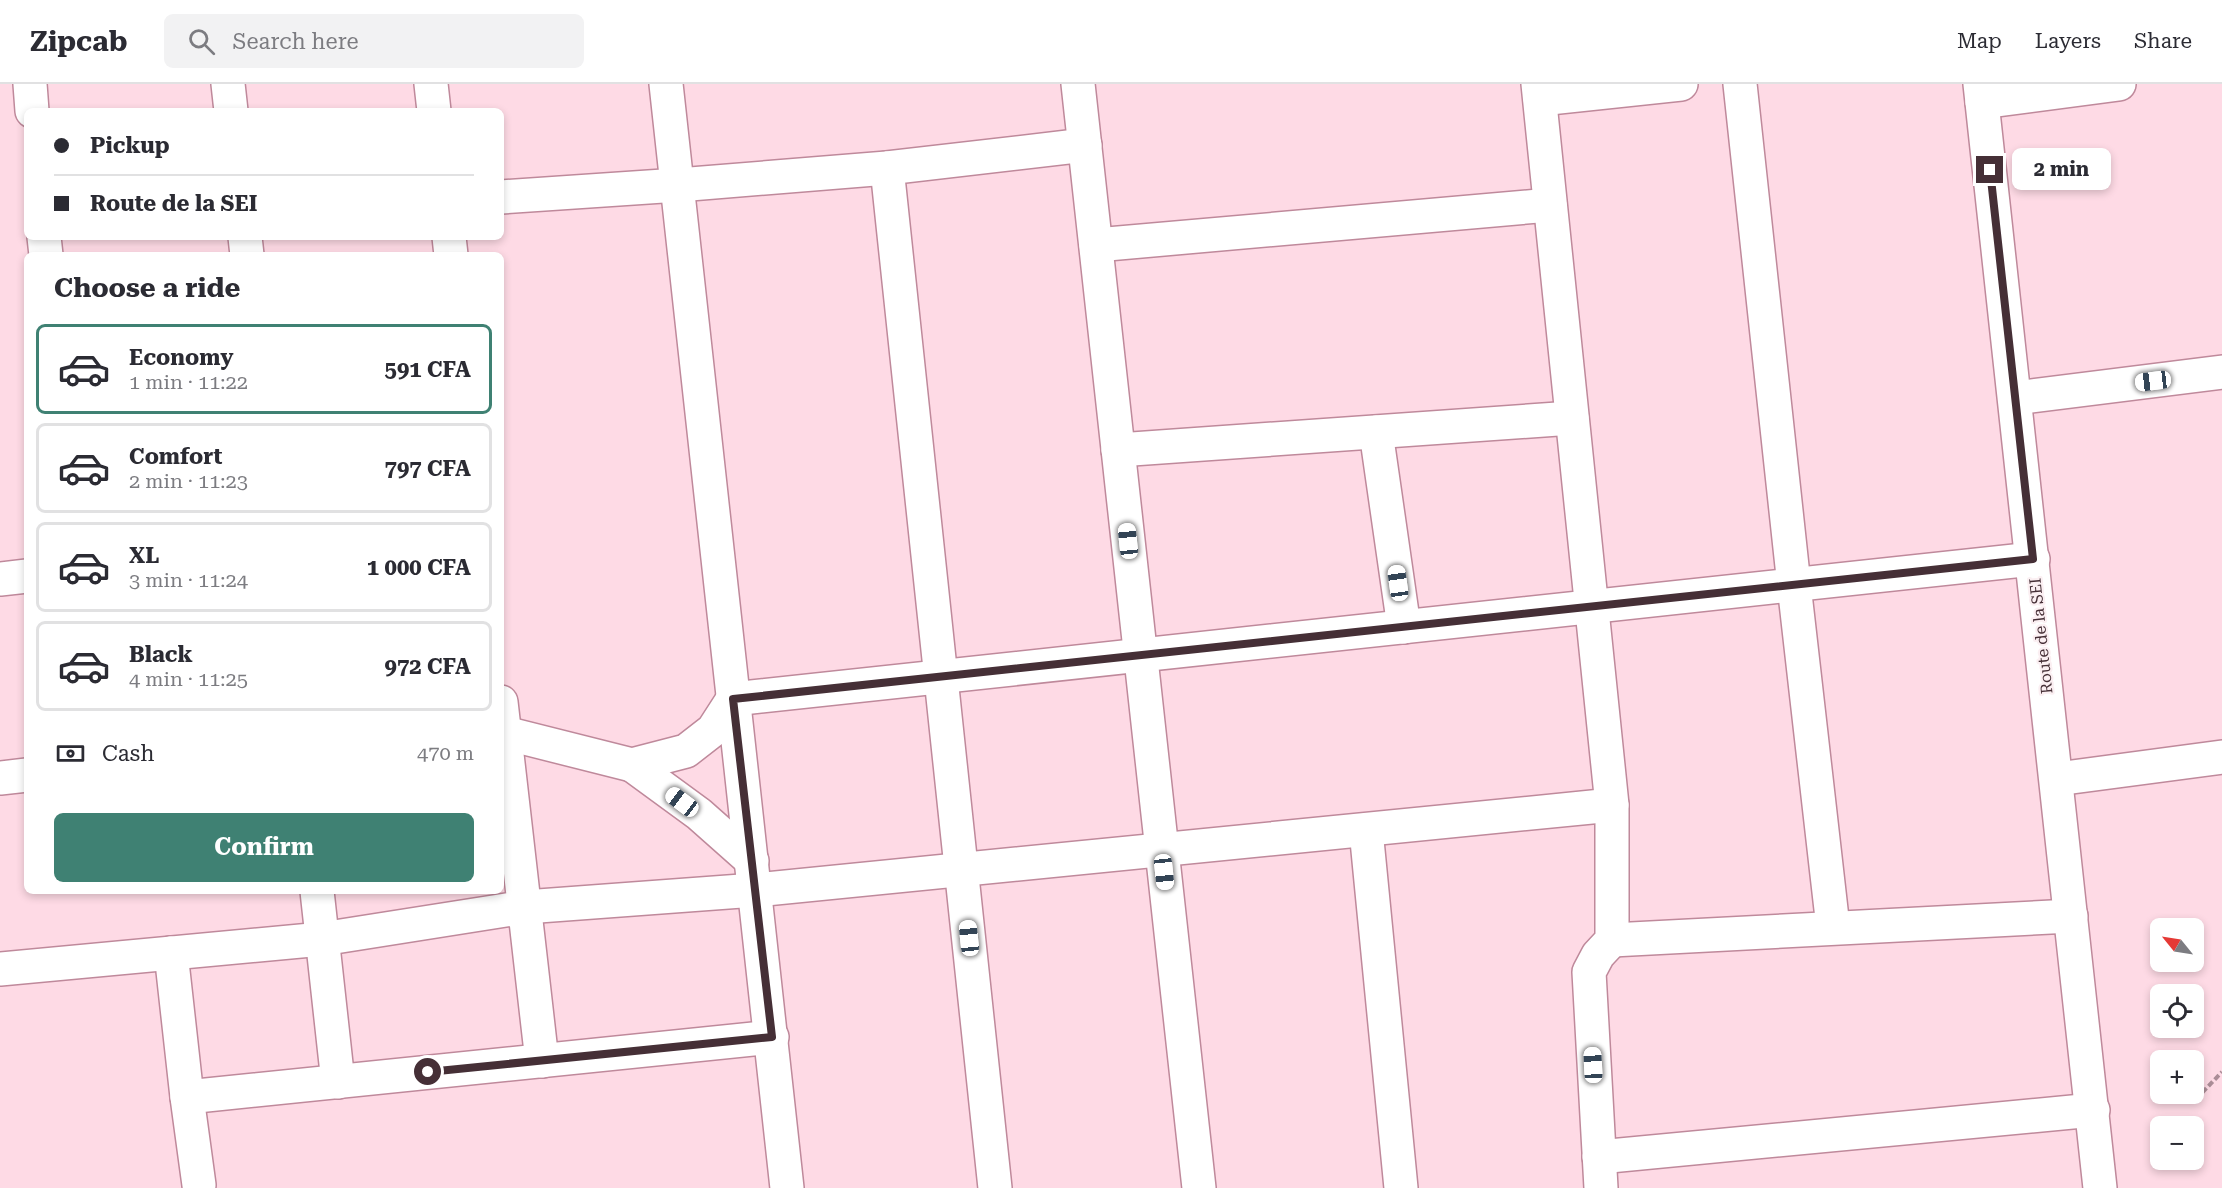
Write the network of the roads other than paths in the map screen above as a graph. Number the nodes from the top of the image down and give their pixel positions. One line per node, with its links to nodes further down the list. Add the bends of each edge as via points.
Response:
1 (30, 84): 11 (street)
2 (228, 84): 12 (street)
3 (431, 84): 13 (street)
4 (666, 84): 16 (street)
5 (1078, 84): 14 (street)
6 (1681, 84): 9 (street)
7 (1740, 84): 28 (street)
8 (2119, 84): 10 (street)
9 (1539, 91): 18 (street)
10 (1981, 93): 21 (street, Route de la SEI)
11 (32, 108)
12 (231, 108)
13 (434, 108)
14 (1085, 146): 15 (street); 19 (street)
15 (887, 168): 16 (street); 32 (street)
16 (678, 185): 17 (street); 33 (street)
17 (504, 196)
18 (1550, 206): 19 (street); 22 (street)
19 (1096, 245): 24 (street)
20 (2222, 372): 21 (street)
21 (2016, 398): 25 (street, Route de la SEI)
22 (1572, 418): 23 (street); 29 (street)
23 (1376, 432): 24 (street); 30 (street)
24 (1118, 450): 31 (street)
25 (2033, 559): 28 (street); 40 (street, Route de la SEI)
26 (24, 576): 27 (street)
27 (0, 579)
28 (1794, 585): 29 (street); 49 (street)
29 (1592, 607): 30 (street); 41 (street)
30 (1404, 627): 31 (street)
31 (1141, 656): 32 (street); 43 (street)
32 (941, 677): 33 (street); 44 (street)
33 (733, 699): 37 (street, via 713,730 686,751); 45 (street)
34 (504, 723): 37 (street)
35 (504, 738): 47 (street)
36 (2222, 757): 40 (street)
37 (632, 765): 45 (street, via 699,814)
38 (24, 775): 39 (street)
39 (0, 778)
40 (2057, 779): 48 (street, Route de la SEI)
41 (1612, 805): 42 (street); 51 (street)
42 (1366, 830): 43 (street); 64 (street)
43 (1162, 850): 44 (street); 63 (street)
44 (962, 870): 45 (street); 62 (street)
45 (754, 876): 47 (street); 54 (street)
46 (317, 894): 50 (street)
47 (525, 907): 50 (street); 55 (street)
48 (2072, 916): 49 (street); 58 (street, Route de la SEI)
49 (1833, 927): 51 (street)
50 (322, 939): 52 (street); 56 (street)
51 (1612, 940): 59 (street, via 1589,972)
52 (171, 953): 53 (street); 57 (street)
53 (0, 969)
54 (772, 1037): 55 (street); 61 (street)
55 (542, 1061): 56 (street)
56 (338, 1082): 57 (street)
57 (187, 1097): 60 (street)
58 (2092, 1110): 59 (street); 65 (street, Route de la SEI)
59 (1600, 1172)
60 (200, 1185)
61 (787, 1188)
62 (995, 1188)
63 (1199, 1188)
64 (1401, 1188)
65 (2100, 1188)

